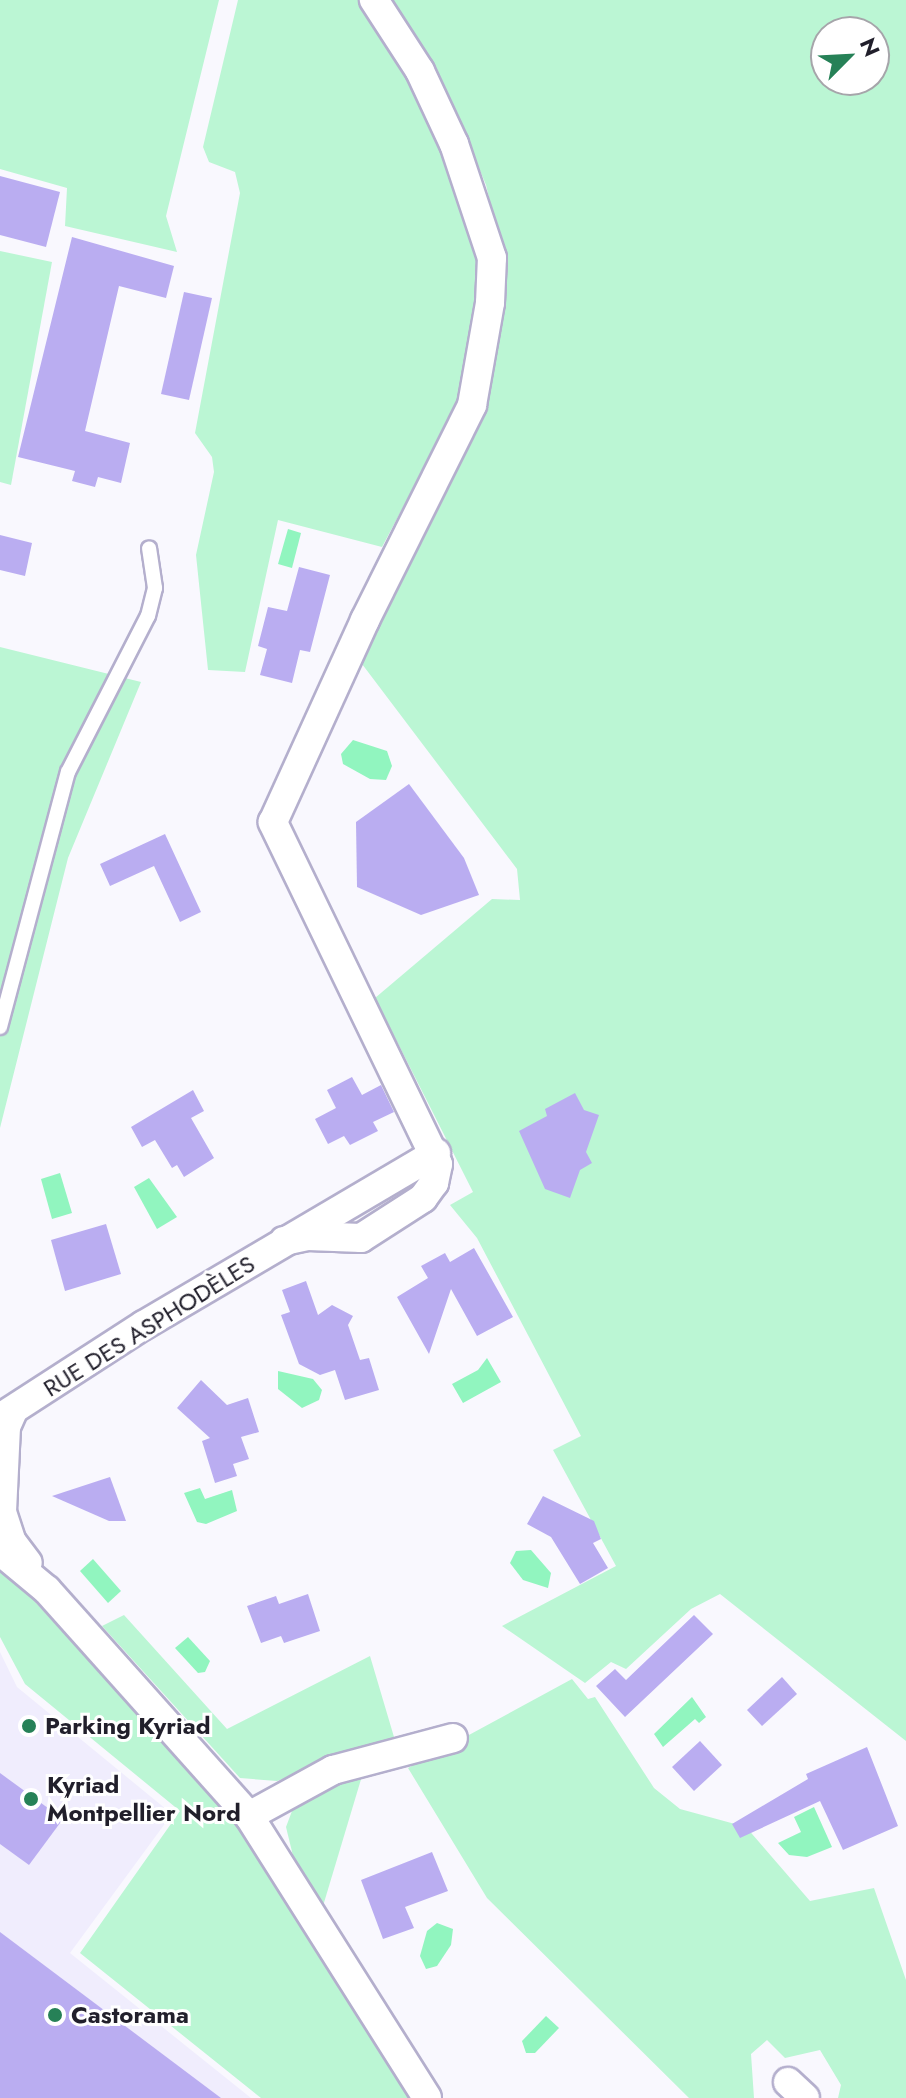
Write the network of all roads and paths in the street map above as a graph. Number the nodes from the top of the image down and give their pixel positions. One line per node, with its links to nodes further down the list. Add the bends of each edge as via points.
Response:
1 (374, 0): 4 (street, RUE DES ASPHODÈLES, via 420,71 454,144 492,258 490,303 472,405 273,822 436,1153)
2 (149, 548): 3 (lane, via 155,588 148,616 68,772)
3 (0, 1027)
4 (6, 1414): 6 (street, RUE DES ASPHODÈLES, via 5,1525)
5 (0, 1551): 6 (street)
6 (47, 1590): 8 (street)
7 (453, 1738): 8 (street, via 333,1770)
8 (249, 1816): 9 (street)
9 (427, 2098)

